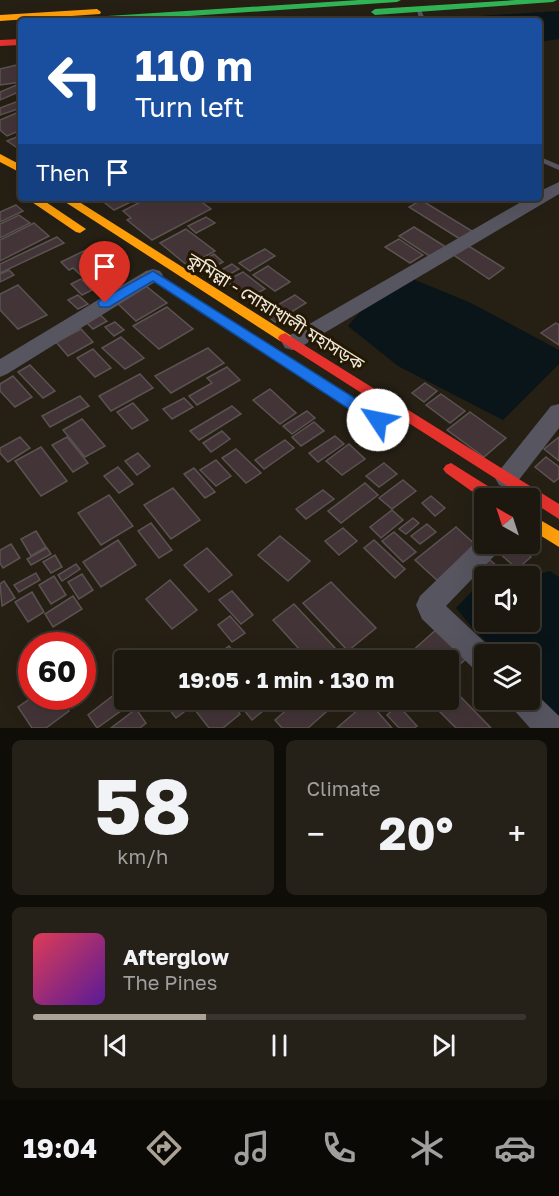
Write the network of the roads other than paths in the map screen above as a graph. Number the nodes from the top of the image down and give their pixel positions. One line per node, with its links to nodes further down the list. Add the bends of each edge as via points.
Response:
1 (398, 0): 3 (main road)
2 (553, 0): 4 (main road)
3 (232, 10): 5 (main road, via 142,9); 6 (main road)
4 (421, 15): 7 (main road)
5 (0, 18)
6 (114, 18)
7 (332, 18)
8 (18, 25): 9 (main road)
9 (0, 27)
10 (18, 33): 11 (main road)
11 (0, 35)
12 (18, 42): 13 (main road)
13 (0, 44)
14 (0, 157): 16 (main road)
15 (542, 160): 17 (lane)
16 (18, 168)
17 (559, 168)
18 (559, 187): 19 (street)
19 (542, 197)
20 (38, 201): 23 (main road)
21 (70, 201): 25 (main road, কুমিল্লা - নোয়াখালী মহাসড়ক)
22 (535, 201): 25 (street)
23 (94, 238)
24 (153, 275): 26 (street)
25 (292, 343): 29 (main road, কুমিল্লা - নোয়াখালী মহাসড়ক)
26 (0, 369)
27 (559, 412): 29 (street)
28 (436, 459): 30 (main road)
29 (507, 478): 31 (main road, কুমিল্লা - নোয়াখালী মহাসড়ক)
30 (479, 488)
31 (559, 512)
32 (540, 528): 33 (main road)
33 (559, 540)
34 (479, 554): 35 (street, via 429,605)
35 (474, 651)
36 (533, 710): 37 (street)
37 (550, 728)

